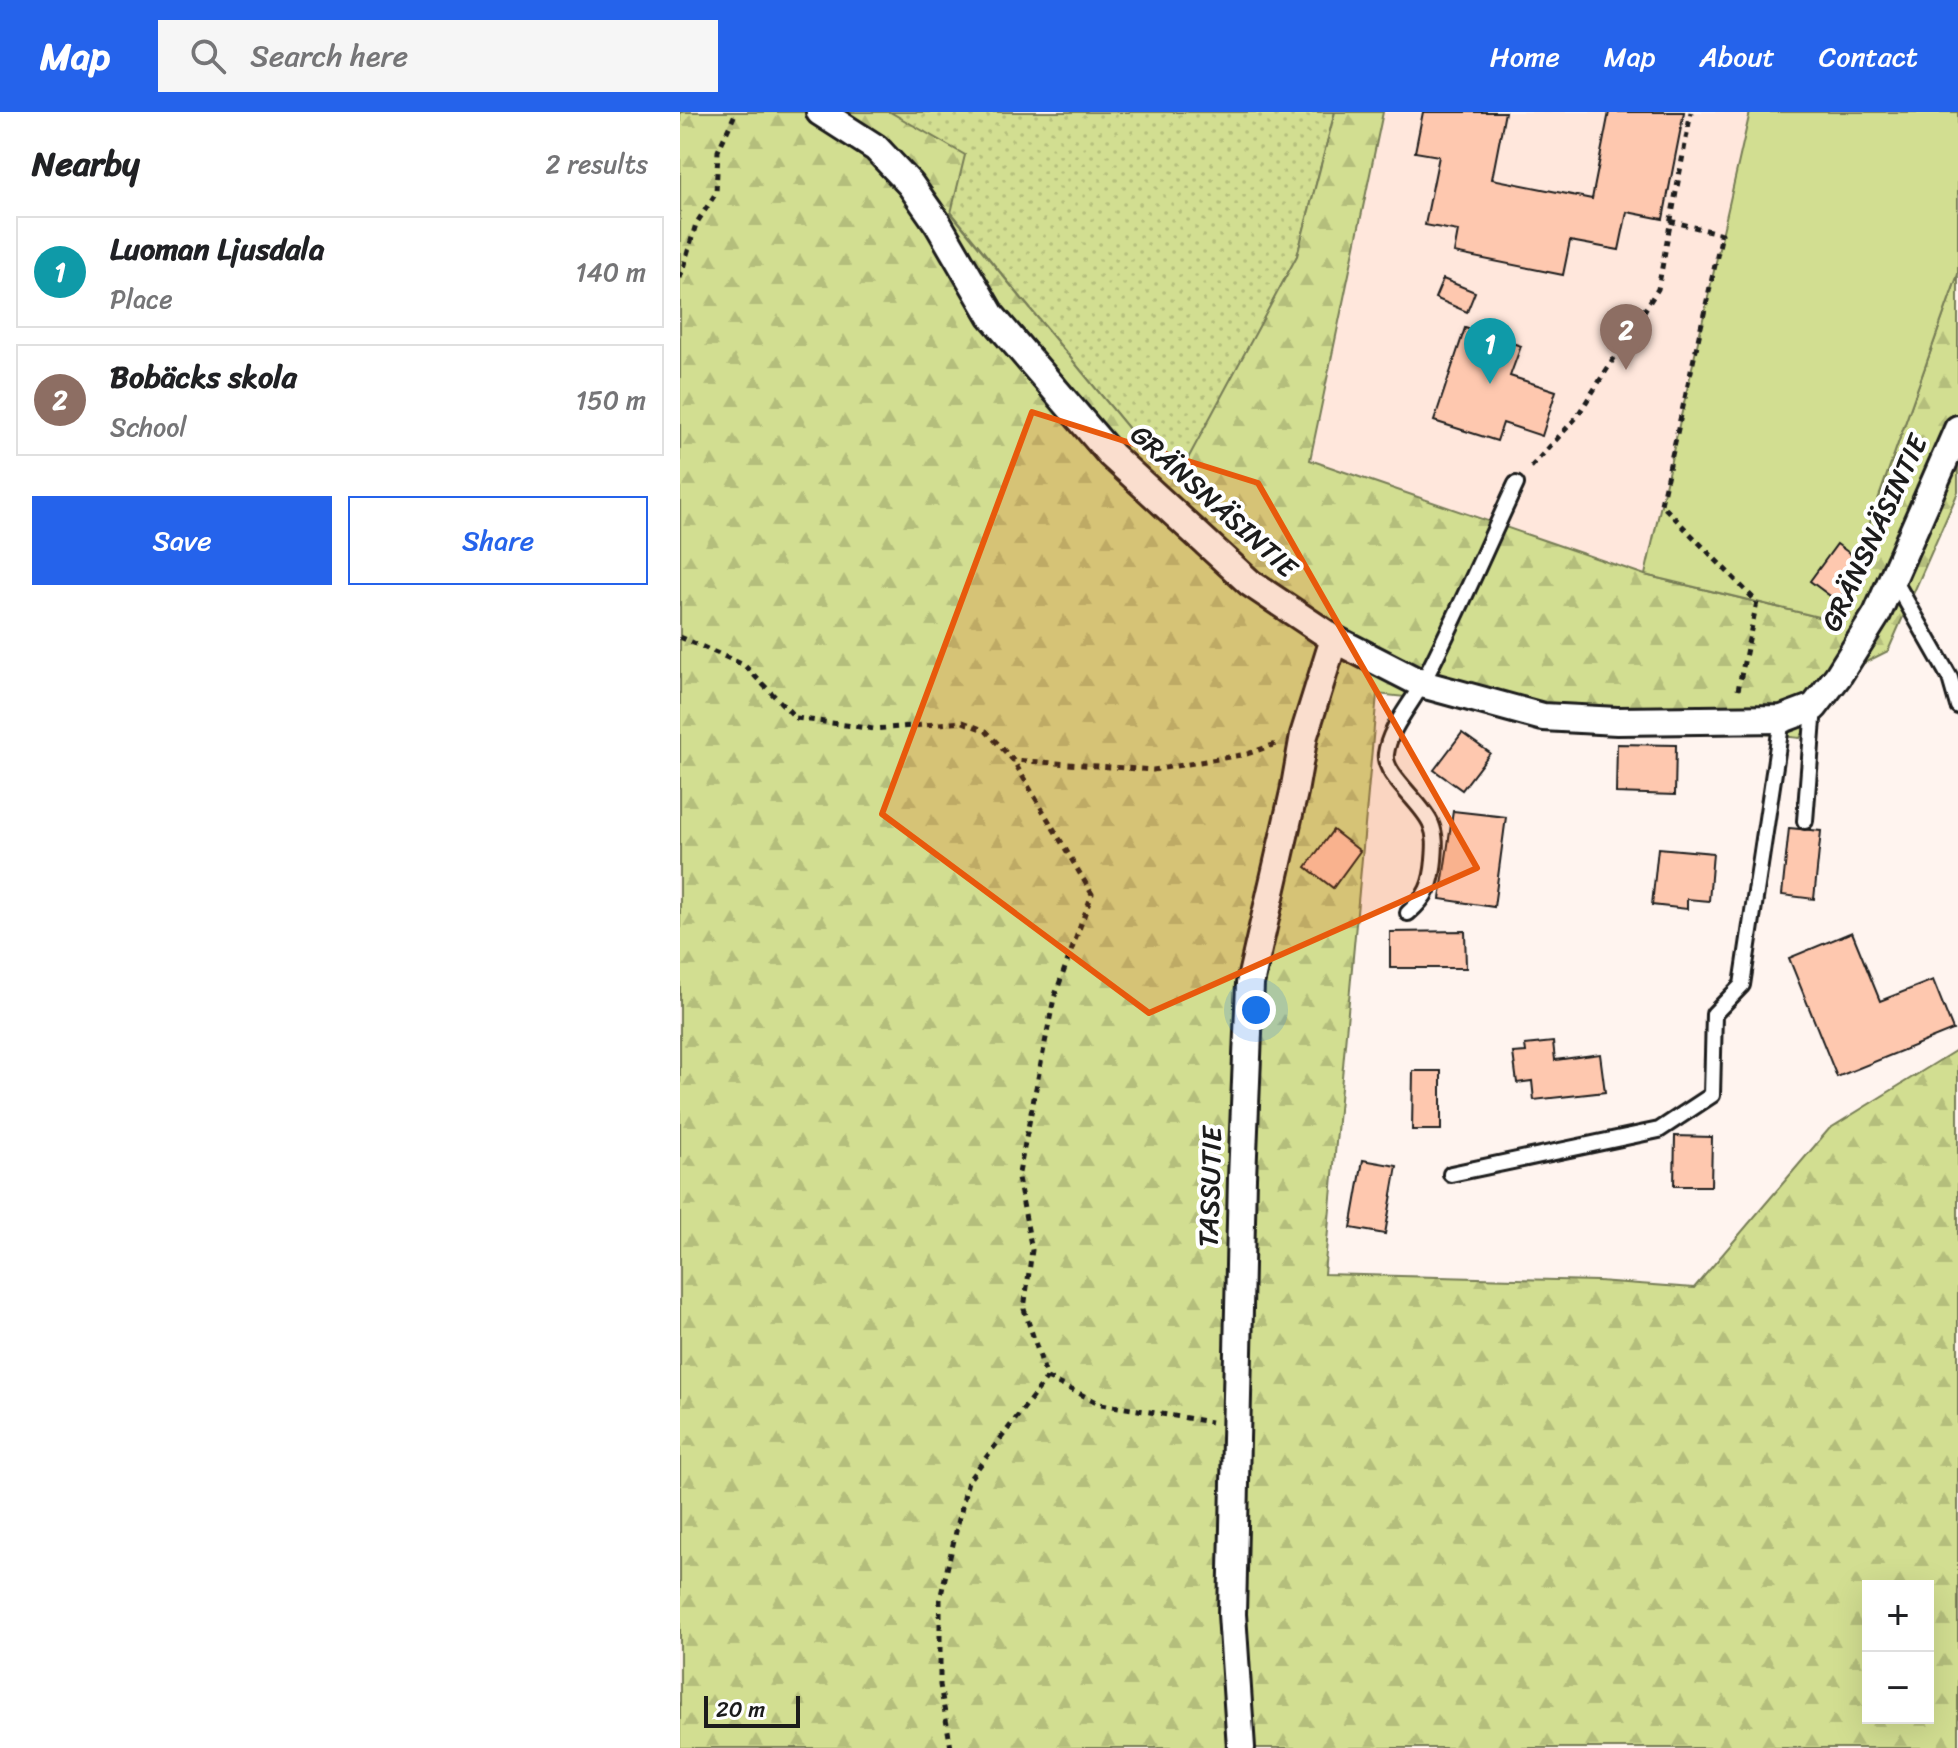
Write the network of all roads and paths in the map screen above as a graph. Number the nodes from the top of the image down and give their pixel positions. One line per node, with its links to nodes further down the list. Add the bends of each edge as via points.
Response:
1 (736, 112): 5 (path, via 718,151 716,193 696,224)
2 (820, 112): 10 (street, GRÄNSNÄSINTIE, via 876,148 910,184 991,315 1111,455 1250,583)
3 (1691, 112): 4 (path)
4 (1670, 221): 7 (path, via 1658,289 1576,418); 14 (path, via 1722,234 1661,504 1757,602)
5 (680, 278)
6 (1958, 429): 8 (street, GRÄNSNÄSINTIE)
7 (1516, 484): 11 (lane)
8 (1892, 578): 12 (lane, via 1950,678); 13 (street, GRÄNSNÄSINTIE, via 1877,614)
9 (680, 637): 17 (path, via 744,665 796,718 874,729 963,722 986,731)
10 (1334, 639): 11 (street, GRÄNSNÄSINTIE); 16 (street, TASSUTIE)
11 (1422, 684): 14 (street, GRÄNSNÄSINTIE, via 1543,717); 19 (lane, via 1387,743 1385,759 1422,807 1435,841 1432,882)
12 (1958, 706)
13 (1814, 707): 15 (street, GRÄNSNÄSINTIE); 18 (lane)
14 (1731, 719): 15 (street, GRÄNSNÄSINTIE)
15 (1782, 719): 20 (lane, via 1742,985 1714,1014 1712,1095 1659,1130)
16 (1304, 735): 17 (path, via 1247,754 1153,770); 22 (street, TASSUTIE, via 1250,984)
17 (1013, 760): 21 (path, via 1092,894 1054,998 1018,1178 1032,1250 1024,1309)
18 (1805, 821)
19 (1408, 913)
20 (1451, 1174)
21 (1047, 1378): 22 (path, via 1101,1404); 23 (path, via 968,1481 940,1599 940,1685)
22 (1235, 1426): 24 (street, TASSUTIE, via 1232,1614)
23 (951, 1748)
24 (1241, 1748)

